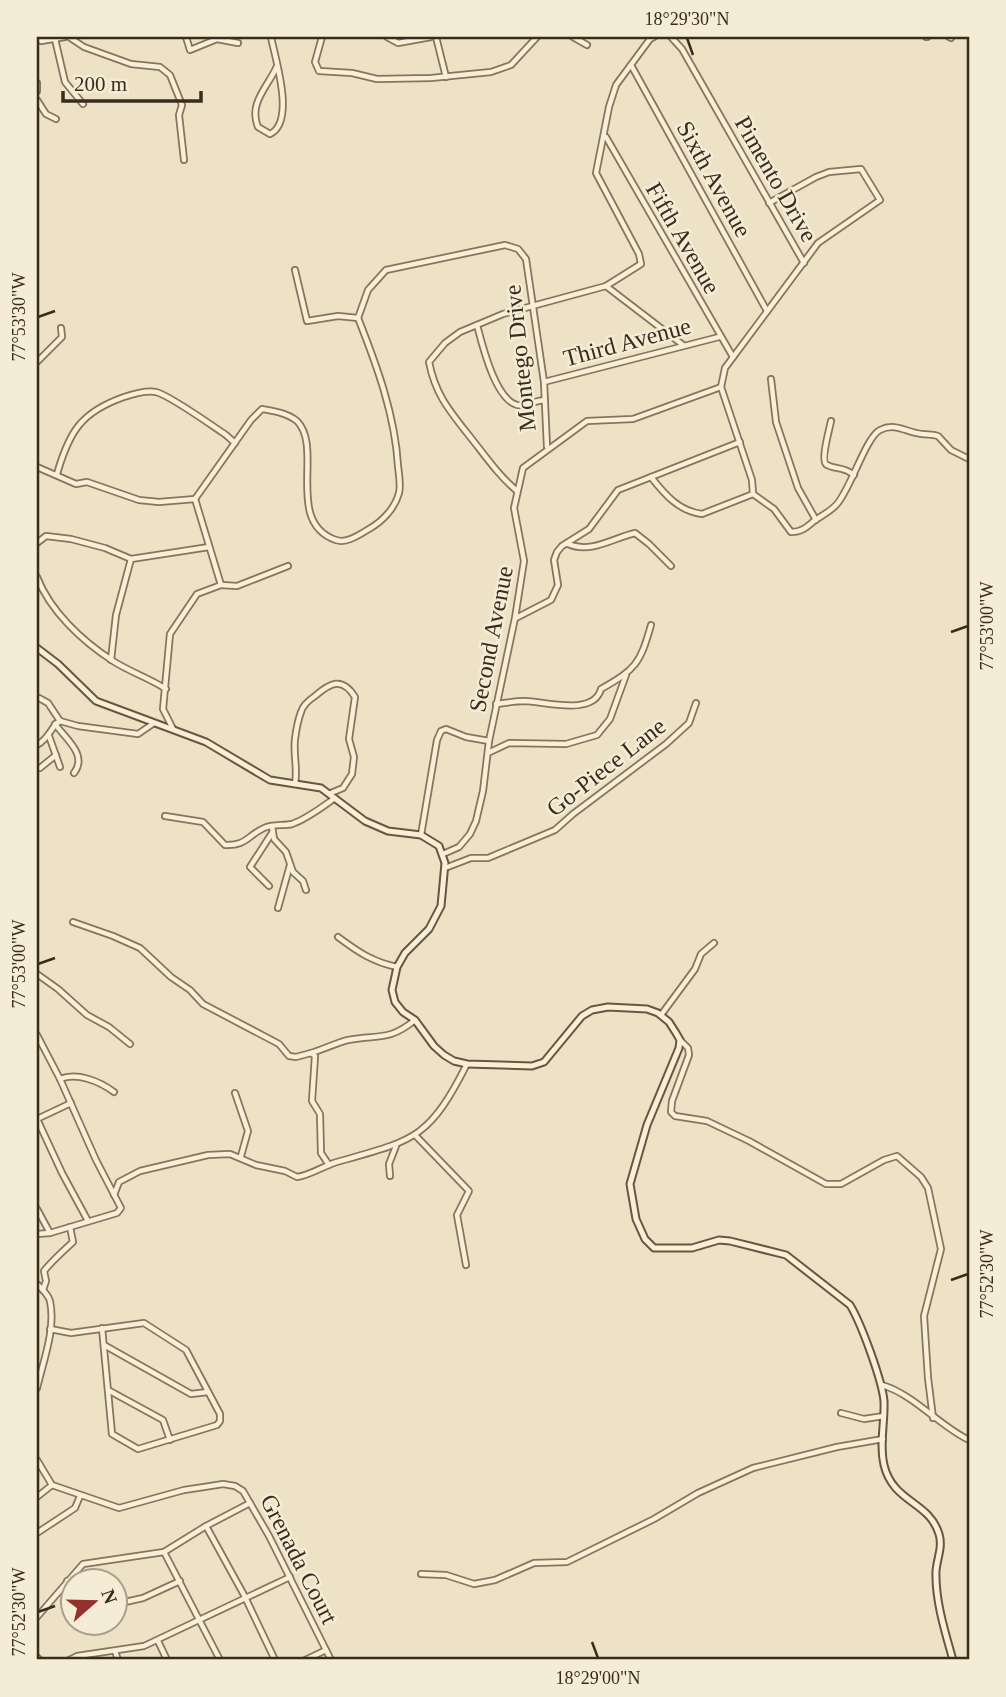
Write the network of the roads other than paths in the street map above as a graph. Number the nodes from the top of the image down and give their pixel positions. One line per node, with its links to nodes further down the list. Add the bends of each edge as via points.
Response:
1 (67, 37): 12 (street); 24 (street, via 131,64 160,67 170,75 182,105)
2 (186, 37): 13 (street, via 190,51 217,39)
3 (271, 37): 16 (street)
4 (322, 37): 17 (street, via 314,62 319,71 377,79)
5 (387, 37): 6 (street, via 398,43)
6 (434, 37): 17 (street)
7 (537, 37): 17 (street, via 511,65)
8 (573, 37): 14 (street)
9 (651, 37): 15 (street)
10 (671, 37): 25 (street, Pimento Drive)
11 (37, 38): 12 (street)
12 (55, 38): 21 (street, via 65,82)
13 (237, 43)
14 (587, 45)
15 (631, 65): 23 (street, via 616,85); 30 (street, Sixth Avenue)
16 (277, 66): 16 (street, via 254,114 258,127 270,134 282,114)
17 (446, 77)
18 (37, 83): 19 (street)
19 (37, 91)
20 (37, 100): 22 (street, via 46,114)
21 (83, 104)
22 (56, 119)
23 (605, 135): 28 (street, via 596,173 641,264); 34 (street, Fifth Avenue)
24 (184, 160)
25 (769, 203): 26 (street, Pimento Drive); 26 (street, via 829,172 861,169 880,201 818,243)
26 (804, 263): 30 (street, Pimento Drive)
27 (295, 270): 31 (street, via 307,320)
28 (606, 286): 29 (street); 35 (street)
29 (535, 305): 31 (street, Montego Drive, via 526,259 518,249 505,245 386,270 368,289); 32 (street); 39 (street, Montego Drive)
30 (767, 311): 36 (street, Pimento Drive)
31 (358, 318): 44 (street, via 388,407 398,460 400,489 394,506 378,524 345,542 321,532 306,494 304,433 281,412 262,409)
32 (477, 325): 41 (street, via 488,366 512,402 520,406); 51 (street, via 445,343 429,362 432,376 449,412 500,477)
33 (61, 328): 37 (street, via 62,337)
34 (719, 337): 35 (street, Third Avenue); 36 (street, Fifth Avenue)
35 (684, 346): 39 (street, Third Avenue)
36 (733, 358): 40 (street, Pimento Drive)
37 (37, 362)
38 (771, 379): 54 (street, via 776,422 798,488)
39 (544, 382): 41 (street, Montego Drive)
40 (721, 387): 43 (street); 45 (street, Second Avenue, via 633,419 587,421)
41 (545, 400): 45 (street, Montego Drive)
42 (831, 421): 49 (street, via 823,463)
43 (740, 442): 50 (street); 52 (street)
44 (235, 443): 48 (street, via 156,392 135,393 95,408 75,429); 53 (street)
45 (547, 448): 51 (street, Second Avenue, via 523,468)
46 (969, 459): 49 (street, via 938,436 899,426 881,429 872,437)
47 (37, 467): 48 (street)
48 (57, 474): 53 (street, via 76,484 87,482 139,500)
49 (854, 475): 54 (street, via 838,503)
50 (651, 477): 52 (street, via 669,500 693,513 702,514); 56 (street, via 618,489 589,529)
51 (517, 491): 63 (street, Second Avenue, via 514,518 524,561)
52 (753, 494): 54 (street, via 774,509 792,532)
53 (195, 499): 57 (street)
54 (816, 520)
55 (37, 543): 58 (street, via 46,536 71,539)
56 (568, 543): 60 (street, via 585,547 606,544 635,533); 63 (street, via 555,556 558,585 551,600)
57 (209, 547): 58 (street); 62 (street)
58 (131, 559): 66 (street, via 116,615)
59 (288, 566): 62 (street, via 237,586)
60 (671, 566)
61 (37, 577): 66 (street, via 49,603)
62 (221, 585): 68 (street, via 197,594 170,634)
63 (515, 618): 71 (street, Second Avenue)
64 (651, 625): 67 (street, via 642,656)
65 (37, 648): 73 (street, via 96,701)
66 (111, 660): 68 (street)
67 (626, 674): 71 (street, via 588,704); 78 (street, via 610,719 597,735 566,744 509,743)
68 (166, 689): 74 (street, via 163,709)
69 (39, 698): 72 (street, via 48,703)
70 (696, 703): 91 (street, Go-Piece Lane, via 689,723 666,744 555,830 488,858 471,858)
71 (496, 704): 76 (street, Second Avenue)
72 (57, 722): 73 (street, via 138,734); 75 (street); 82 (street, via 79,756)
73 (154, 723): 74 (street)
74 (173, 729): 83 (street, via 221,749 270,780)
75 (49, 736): 77 (street); 79 (street)
76 (489, 741): 78 (street, Second Avenue); 88 (street, via 440,731)
77 (37, 745)
78 (488, 754): 89 (street, Second Avenue, via 476,821 459,847)
79 (56, 755): 80 (street); 81 (street)
80 (60, 766)
81 (40, 768)
82 (74, 773)
83 (295, 784): 84 (street); 84 (street, via 294,742 301,711 322,688 341,685 355,697 349,739 354,757 352,774)
84 (333, 795): 86 (street, via 290,825); 88 (street, via 365,821 388,831)
85 (164, 816): 86 (street, via 203,822 225,845 236,845)
86 (272, 826): 87 (street)
87 (272, 833): 90 (street); 92 (street, via 250,867)
88 (421, 835): 89 (street)
89 (443, 854): 91 (street)
90 (290, 864): 93 (street); 94 (street)
91 (445, 868): 98 (street, via 442,906)
92 (269, 886)
93 (306, 890)
94 (278, 908)
95 (73, 922): 105 (street, via 140,948 203,1004 279,1044 289,1056)
96 (338, 937): 98 (street, via 364,957)
97 (714, 943): 100 (street, via 701,954)
98 (397, 967): 101 (street, via 392,990 395,1002)
99 (37, 974): 104 (street)
100 (661, 1015): 103 (street); 106 (street, via 627,1007 592,1010 544,1062 532,1066)
101 (415, 1020): 105 (street, via 391,1035 348,1040); 106 (street, via 444,1055)
102 (37, 1035): 107 (street)
103 (680, 1040): 129 (street, via 631,1175 631,1201 645,1239 654,1248 730,1241 786,1255 850,1305); 135 (street, via 689,1055 672,1101 675,1116 707,1121 826,1184 841,1184 897,1156 925,1182 941,1249 924,1315)
104 (130, 1044)
105 (311, 1052): 115 (street, via 315,1056 312,1101 320,1114 321,1153)
106 (467, 1064): 112 (street, via 442,1109)
107 (60, 1079): 108 (street, via 78,1076); 110 (street)
108 (114, 1092)
109 (235, 1093): 114 (street, via 248,1131)
110 (71, 1103): 111 (street); 117 (street)
111 (37, 1119): 119 (street)
112 (415, 1135): 113 (street); 123 (street, via 469,1191 457,1215)
113 (397, 1146): 115 (street); 116 (street, via 389,1164)
114 (241, 1156): 115 (street, via 297,1177); 117 (street, via 208,1155 147,1169 119,1182)
115 (329, 1165)
116 (390, 1176)
117 (114, 1195): 119 (street, via 121,1208 117,1213)
118 (37, 1209): 121 (street)
119 (88, 1221): 120 (street)
120 (70, 1227): 121 (street); 125 (street, via 73,1242 48,1264)
121 (50, 1233): 122 (street)
122 (37, 1234)
123 (466, 1265)
124 (37, 1284): 125 (street)
125 (43, 1290): 127 (street, via 50,1301)
126 (102, 1328): 127 (street, via 71,1333); 128 (street); 132 (street, via 139,1322 149,1325 186,1350)
127 (50, 1329): 130 (street)
128 (103, 1345): 131 (street); 132 (street, via 191,1394)
129 (882, 1385): 134 (street); 135 (street, via 895,1389)
130 (37, 1388)
131 (107, 1389): 137 (street, via 163,1420); 137 (street, via 110,1429 116,1437 138,1449)
132 (208, 1392): 137 (street, via 219,1414 217,1424)
133 (841, 1413): 134 (street, via 864,1419)
134 (884, 1416): 136 (street)
135 (933, 1418): 138 (street)
136 (883, 1439): 148 (street, via 753,1468 567,1562 534,1563 474,1584 446,1575); 166 (street, via 884,1465 894,1488 931,1517 940,1535 937,1582)
137 (170, 1440)
138 (969, 1440)
139 (37, 1460): 140 (street)
140 (52, 1485): 141 (street, Grenada Court); 142 (street)
141 (80, 1496): 143 (street, Grenada Court, via 118,1508 223,1484 243,1491); 145 (street, via 75,1508)
142 (37, 1497)
143 (250, 1503): 144 (street); 149 (street, Grenada Court)
144 (206, 1526): 146 (street); 152 (street)
145 (37, 1533)
146 (164, 1552): 147 (street, via 83,1563); 150 (street)
147 (79, 1568)
148 (421, 1574)
149 (290, 1577): 152 (street); 157 (street, Grenada Court)
150 (180, 1581): 153 (street); 155 (street)
151 (60, 1590): 154 (street)
152 (246, 1599): 155 (street); 163 (street)
153 (130, 1601)
154 (37, 1618)
155 (201, 1621): 156 (street); 162 (street)
156 (158, 1641): 158 (street); 161 (street)
157 (326, 1650): 164 (street); 165 (street, Grenada Court)
158 (115, 1651): 159 (street); 160 (street)
159 (69, 1660)
160 (118, 1660)
161 (167, 1660)
162 (220, 1660)
163 (275, 1660)
164 (305, 1660)
165 (331, 1660)
166 (953, 1660)

